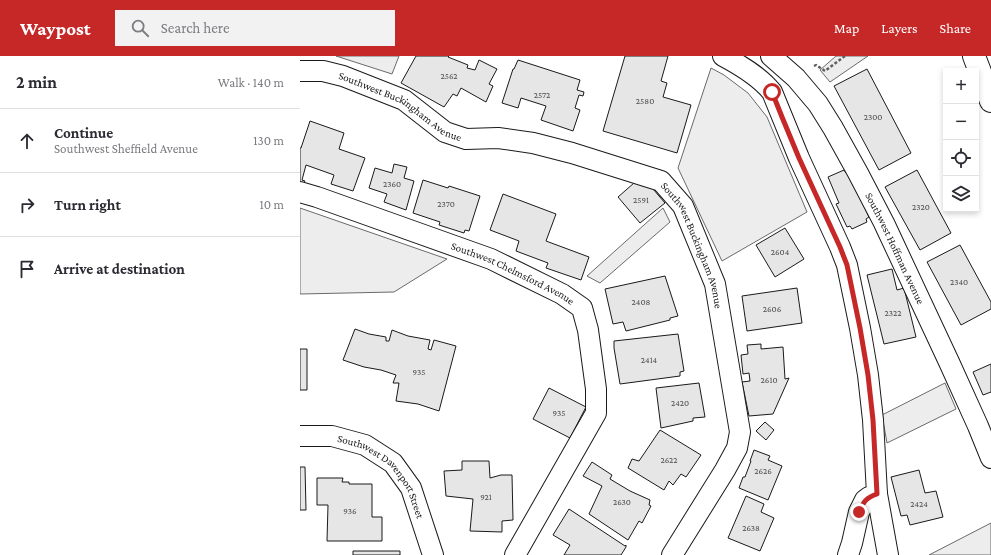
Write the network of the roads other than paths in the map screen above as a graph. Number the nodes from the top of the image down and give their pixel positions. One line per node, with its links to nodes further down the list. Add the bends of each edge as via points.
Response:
1 (723, 56): 9 (street, via 766,84 772,92 845,259 868,375)
2 (771, 56): 8 (street, Southwest Hoffman Avenue, via 805,88 833,128 884,223)
3 (974, 56): 5 (street)
4 (300, 71): 12 (street, Southwest Buckingham Avenue, via 323,71 344,76 404,100 446,132 466,139 498,138 534,143 661,181 683,206 715,284 740,432 737,448 725,470)
5 (991, 101)
6 (300, 192): 11 (street, Southwest Chelmsford Avenue, via 491,259 562,294 582,308 588,330 596,389 596,413)
7 (300, 436): 10 (street, Southwest Davenport Street, via 332,436 366,445 393,463 411,488)
8 (991, 458)
9 (877, 494): 13 (street, via 865,500 859,512); 14 (street)
10 (433, 555)
11 (515, 555)
12 (672, 555)
13 (848, 555)
14 (888, 555)

